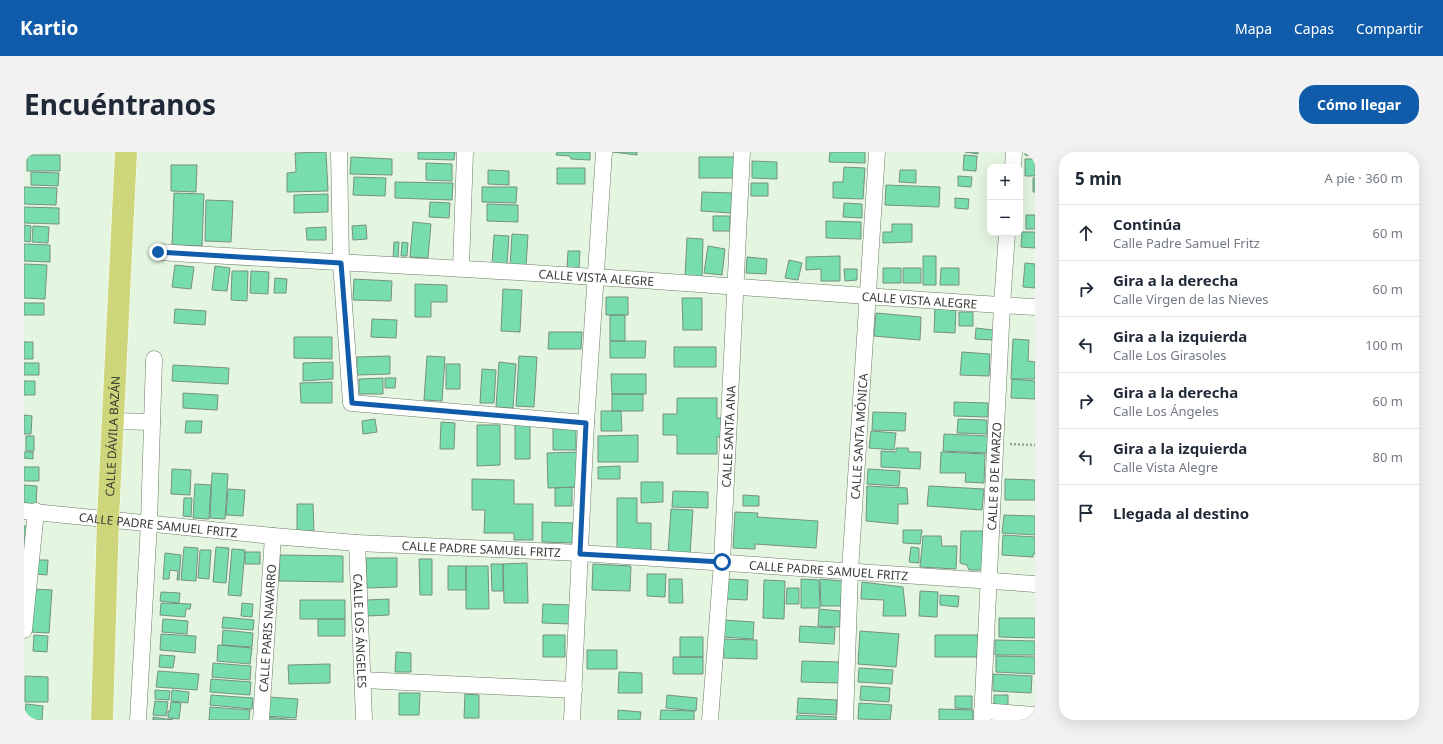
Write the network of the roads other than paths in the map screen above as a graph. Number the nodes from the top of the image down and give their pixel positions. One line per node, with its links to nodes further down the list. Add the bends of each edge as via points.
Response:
1 (126, 152): 19 (main road, CALLE DÁVILA BAZÁN)
2 (339, 152): 11 (street)
3 (465, 152): 12 (street)
4 (604, 152): 13 (street)
5 (742, 152): 14 (street, CALLE SANTA ANA)
6 (876, 152): 15 (street, CALLE SANTA MÓNICA)
7 (1014, 152): 8 (street)
8 (1013, 164)
9 (1007, 236): 16 (street, CALLE 8 DE MARZO)
10 (158, 252): 11 (street, CALLE VISTA ALEGRE)
11 (341, 263): 12 (street, CALLE VISTA ALEGRE); 21 (street, via 352,403)
12 (461, 268): 13 (street, CALLE VISTA ALEGRE)
13 (597, 277): 14 (street, CALLE VISTA ALEGRE); 21 (street)
14 (735, 286): 15 (street, CALLE VISTA ALEGRE); 28 (street, CALLE SANTA ANA)
15 (868, 297): 16 (street, CALLE VISTA ALEGRE); 29 (street, CALLE SANTA MÓNICA)
16 (1002, 305): 17 (street, CALLE VISTA ALEGRE); 30 (street, CALLE 8 DE MARZO)
17 (1035, 307)
18 (154, 359): 20 (street)
19 (113, 421): 20 (street); 23 (main road, CALLE DÁVILA BAZÁN)
20 (152, 422): 24 (street)
21 (586, 423): 27 (street)
22 (30, 511): 23 (street, CALLE PADRE SAMUEL FRITZ); 32 (street)
23 (108, 519): 24 (street, CALLE PADRE SAMUEL FRITZ); 37 (main road, CALLE DÁVILA BAZÁN)
24 (149, 523): 25 (street, CALLE PADRE SAMUEL FRITZ); 38 (street)
25 (274, 536): 26 (street, CALLE PADRE SAMUEL FRITZ); 39 (street, CALLE PARIS NAVARRO)
26 (356, 543): 27 (street, CALLE PADRE SAMUEL FRITZ); 33 (street, CALLE LOS ÁNGELES)
27 (580, 554): 28 (street, CALLE PADRE SAMUEL FRITZ); 34 (street)
28 (722, 562): 29 (street, CALLE PADRE SAMUEL FRITZ); 42 (street, CALLE SANTA ANA)
29 (850, 571): 30 (street, CALLE PADRE SAMUEL FRITZ); 43 (street, CALLE SANTA MÓNICA)
30 (989, 581): 31 (street, CALLE PADRE SAMUEL FRITZ); 36 (street, CALLE 8 DE MARZO)
31 (1035, 584)
32 (24, 630)
33 (363, 680): 34 (street); 40 (street, CALLE LOS ÁNGELES)
34 (574, 690): 41 (street)
35 (1035, 714): 36 (street)
36 (982, 716)
37 (102, 720)
38 (138, 720)
39 (260, 720)
40 (364, 720)
41 (572, 720)
42 (710, 720)
43 (845, 720)

